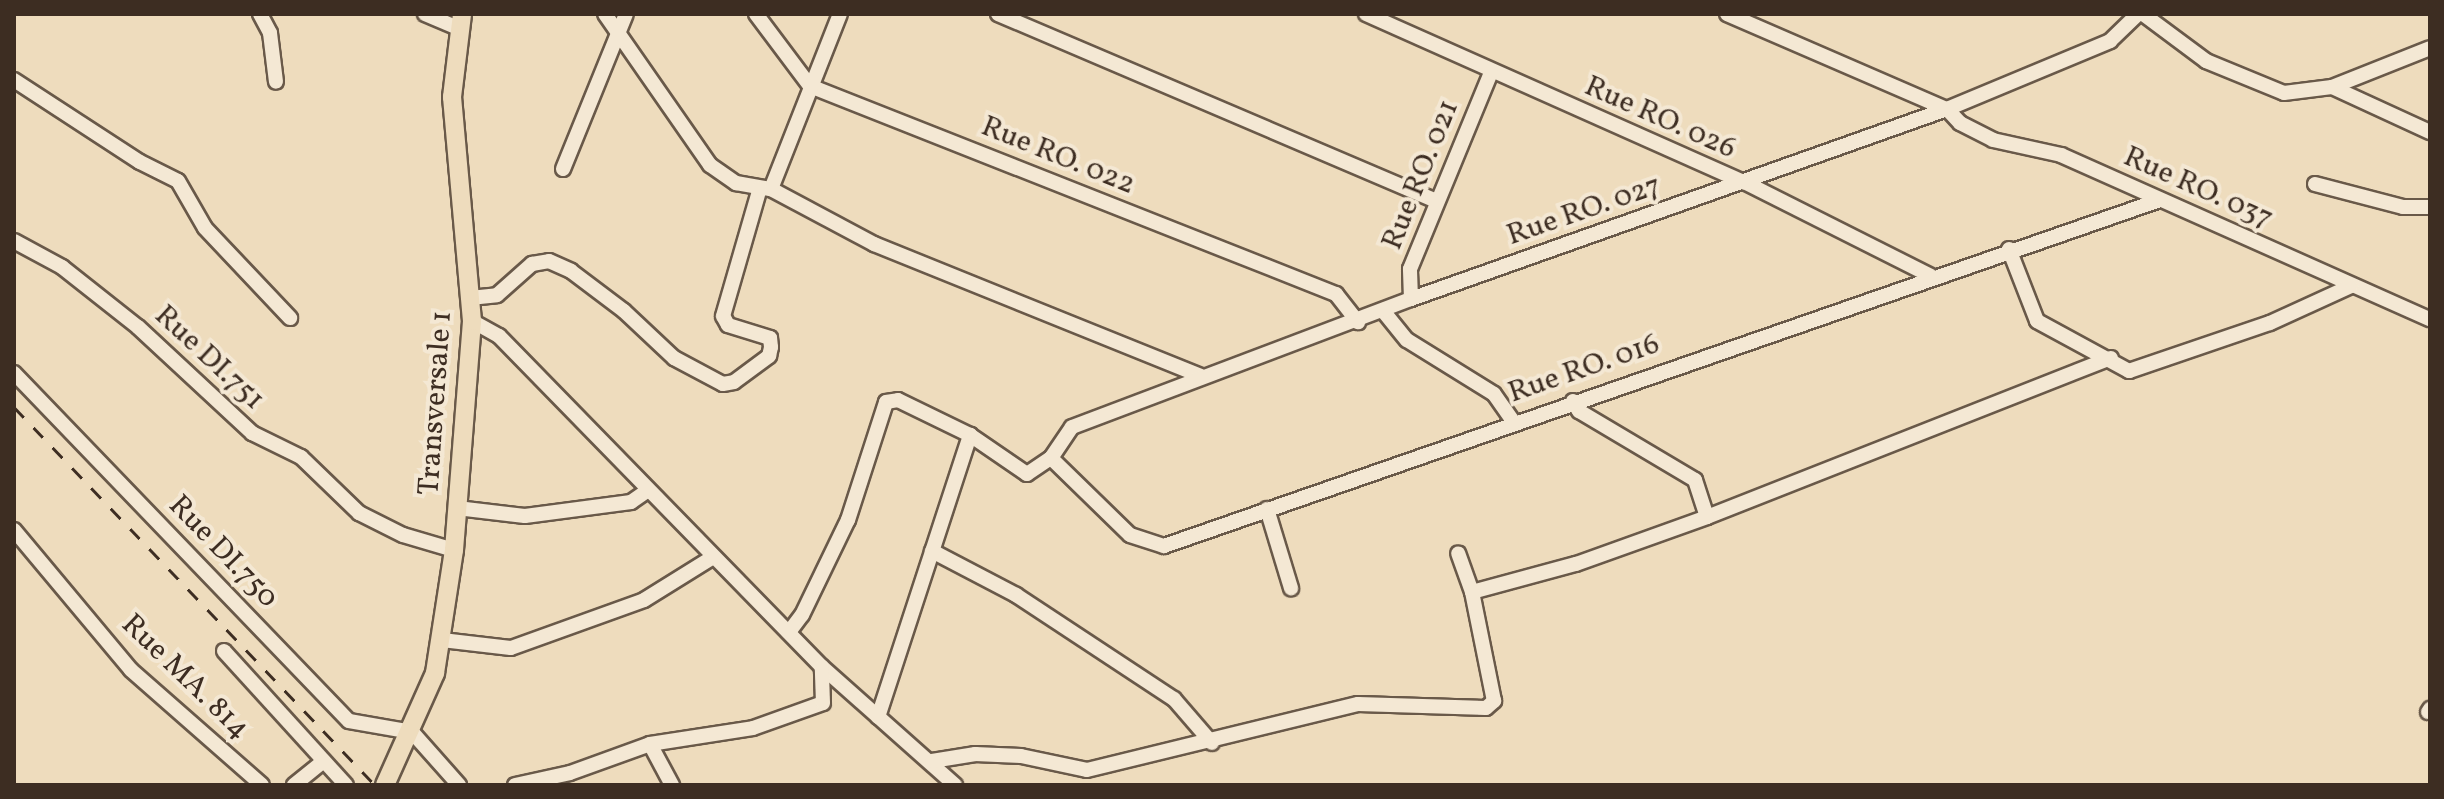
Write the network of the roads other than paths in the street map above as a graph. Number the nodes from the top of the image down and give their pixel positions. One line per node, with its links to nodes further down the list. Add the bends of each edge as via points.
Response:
1 (260, 14): 16 (street, via 270,33)
2 (425, 14): 11 (street)
3 (605, 14): 12 (street)
4 (626, 14): 12 (street)
5 (756, 14): 17 (street)
6 (840, 14): 17 (street)
7 (1366, 14): 14 (street, Rue RO. 026)
8 (1727, 14): 19 (street, Rue RO. 037)
9 (2140, 14): 18 (street, via 2206,61 2284,93); 19 (street, Rue RO. 027, via 2110,41)
10 (1001, 15): 26 (street)
11 (461, 21): 32 (main road, Transversale 1, via 452,97)
12 (618, 33): 21 (street); 24 (street, via 710,165 736,183)
13 (2430, 48): 18 (street)
14 (1491, 72): 22 (street, Rue RO. 026); 26 (street, Rue RO. 021)
15 (14, 80): 35 (street, via 178,181 205,228)
16 (276, 82)
17 (810, 86): 24 (street); 38 (street, Rue RO. 022, via 1336,294)
18 (2332, 87): 20 (street)
19 (1947, 109): 22 (street, Rue RO. 027); 25 (street, Rue RO. 037, via 1960,123 1993,140 2061,155)
20 (2430, 132)
21 (563, 169)
22 (1744, 182): 30 (street, Rue RO. 026); 33 (street, Rue RO. 027)
23 (2315, 184): 27 (street, via 2403,207)
24 (766, 189): 32 (street, via 723,316 728,325 770,338 771,347 769,356 734,382 723,384 674,358 624,311 549,261 532,264 497,295); 41 (street, via 874,244)
25 (2160, 200): 29 (street, Rue RO. 016); 31 (street, Rue RO. 037)
26 (1436, 201): 33 (street, Rue RO. 021, via 1410,269)
27 (2430, 207)
28 (14, 241): 51 (street, Rue DI.751, via 73,275 138,327 252,433 301,457 359,513 403,535)
29 (2009, 249): 30 (street, Rue RO. 016); 39 (street, via 2037,321)
30 (1931, 276): 42 (street, Rue RO. 016)
31 (2351, 286): 36 (street, Rue RO. 037); 39 (street, via 2270,323 2129,371)
32 (470, 298): 37 (main road, Transversale 1)
33 (1411, 299): 34 (street, Rue RO. 027)
34 (1384, 312): 38 (street, Rue RO. 027); 43 (street, via 1407,340 1494,394)
35 (290, 318)
36 (2430, 319)
37 (472, 321): 46 (street, via 499,336); 47 (main road, Transversale 1)
38 (1358, 322): 41 (street, Rue RO. 027)
39 (2111, 358): 49 (street)
40 (14, 373): 62 (street, Rue DI.750, via 349,721)
41 (1200, 376): 45 (street, Rue RO. 027, via 1072,427)
42 (1573, 401): 43 (street, Rue RO. 016); 49 (street, via 1579,411 1695,480)
43 (1513, 421): 48 (street, Rue RO. 016)
44 (970, 435): 45 (street, via 1027,474); 52 (street); 57 (street, via 898,400 886,402 848,520)
45 (1051, 458): 48 (street, Rue RO. 016, via 1130,535 1164,546)
46 (648, 490): 47 (street, via 631,502 525,516); 54 (street)
47 (457, 508): 51 (main road, Transversale 1)
48 (1267, 509): 55 (street)
49 (1707, 517): 56 (street, via 1576,564)
50 (17, 539): 67 (street, Rue MA. 814, via 131,670)
51 (454, 550): 58 (main road, Transversale 1)
52 (932, 551): 61 (street); 63 (street, via 1016,595 1174,699)
53 (1458, 553): 56 (street)
54 (713, 557): 57 (street); 58 (street, via 644,600 511,648)
55 (1291, 588)
56 (1472, 592): 63 (street, via 1494,701 1486,708 1358,704)
57 (789, 632): 60 (street)
58 (442, 640): 62 (main road, Transversale 1)
59 (224, 651): 65 (street)
60 (822, 667): 61 (street); 64 (street, via 823,703 753,728)
61 (878, 717): 66 (street)
62 (412, 732): 70 (main road, Transversale 1); 71 (street)
63 (1212, 743): 66 (street, via 1087,770 1021,756 975,754)
64 (650, 744): 72 (street, via 570,773); 73 (street)
65 (324, 761): 68 (street); 69 (street)
66 (932, 761): 74 (street)
67 (262, 785)
68 (294, 785)
69 (346, 785)
70 (385, 785)
71 (459, 785)
72 (515, 785)
73 (672, 785)
74 (955, 785)

